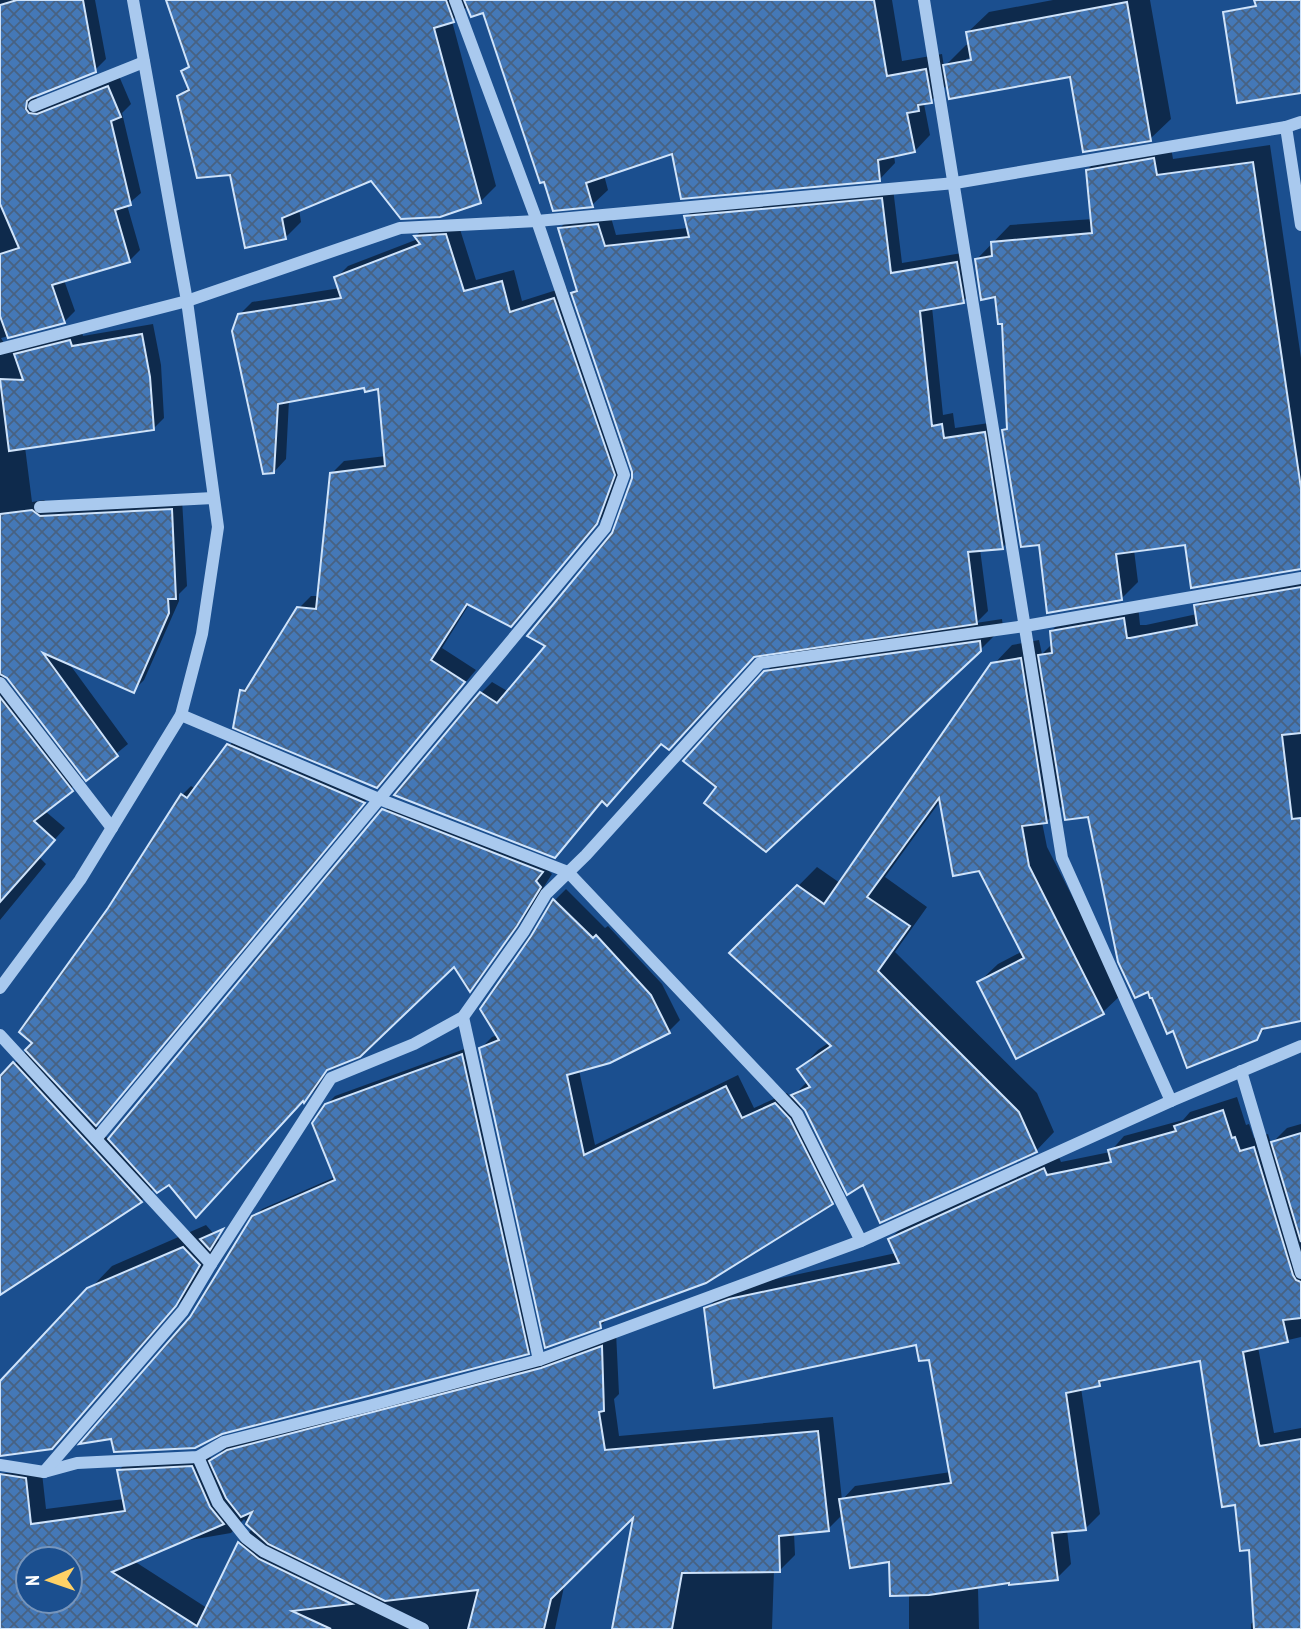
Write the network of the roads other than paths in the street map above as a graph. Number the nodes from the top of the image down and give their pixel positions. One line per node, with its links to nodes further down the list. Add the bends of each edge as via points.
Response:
1 (133, 0): 4 (street)
2 (455, 0): 9 (street)
3 (924, 0): 8 (street)
4 (144, 62): 5 (street); 11 (street)
5 (34, 106)
6 (1301, 122): 7 (street)
7 (1286, 127): 8 (street); 10 (street)
8 (955, 183): 9 (street); 16 (street)
9 (537, 221): 11 (street, via 400,228); 19 (street, via 624,475 606,528)
10 (1301, 225)
11 (187, 301): 12 (street); 13 (street)
12 (0, 349)
13 (213, 498): 14 (street); 18 (street, via 218,527 202,634)
14 (40, 507)
15 (1301, 579): 16 (street)
16 (1025, 626): 21 (street, via 760,663); 27 (street, via 1062,858)
17 (0, 683): 20 (street)
18 (181, 715): 19 (street); 20 (street)
19 (379, 799): 21 (street); 28 (street)
20 (112, 828): 22 (street, via 80,880)
21 (568, 872): 23 (street, via 546,894); 29 (street, via 797,1114)
22 (0, 988)
23 (463, 1017): 30 (street, via 414,1045 331,1078); 32 (street)
24 (0, 1035): 28 (street)
25 (1301, 1046): 26 (street)
26 (1241, 1070): 27 (street); 31 (street)
27 (1171, 1101): 29 (street)
28 (96, 1139): 30 (street)
29 (861, 1241): 32 (street)
30 (211, 1264): 35 (street, via 183,1311)
31 (1301, 1273)
32 (539, 1360): 33 (street, via 224,1441)
33 (198, 1457): 35 (street, via 77,1463); 36 (street, via 218,1503 246,1538 263,1551)
34 (0, 1465): 35 (street)
35 (44, 1472)
36 (423, 1629)

